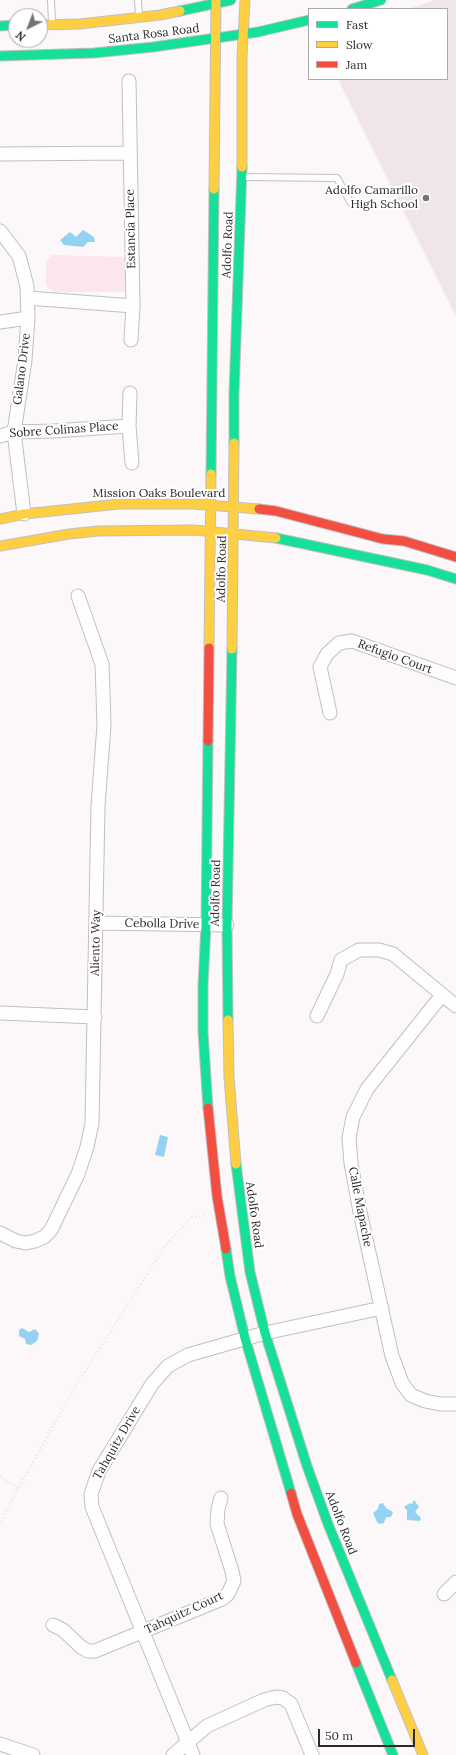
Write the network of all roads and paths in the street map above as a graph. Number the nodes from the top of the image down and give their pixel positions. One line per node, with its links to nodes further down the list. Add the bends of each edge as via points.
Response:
1 (51, 0): 11 (lane)
2 (138, 0): 8 (lane)
3 (230, 0): 6 (main road, Santa Rosa Road)
4 (245, 0): 12 (main road, Adolfo Road)
5 (381, 0): 7 (main road)
6 (216, 2): 8 (main road, Santa Rosa Road); 13 (main road, Adolfo Road)
7 (355, 8)
8 (139, 17): 11 (main road, Santa Rosa Road)
9 (308, 20): 12 (main road, Santa Rosa Road)
10 (48, 25): 11 (main road, Santa Rosa Road)
11 (52, 25)
12 (244, 34): 13 (main road, Santa Rosa Road); 18 (main road, Adolfo Road, via 241,101)
13 (215, 39): 14 (main road, Santa Rosa Road, via 94,53); 31 (main road, Adolfo Road)
14 (0, 56)
15 (129, 81): 16 (street, Estancia Place)
16 (130, 153): 17 (street); 22 (street, Estancia Place)
17 (0, 154)
18 (242, 176): 19 (lane, via 337,178); 32 (main road, Adolfo Road, via 234,394)
19 (351, 203)
20 (0, 231): 21 (street, Galano Drive, via 19,256 25,272)
21 (28, 298): 22 (street); 23 (street, Galano Drive)
22 (133, 306): 25 (street, Estancia Place)
23 (28, 318): 24 (street); 28 (street, Galano Drive, via 25,360)
24 (0, 322)
25 (131, 340)
26 (130, 393): 27 (street, Sobre Colinas Place)
27 (129, 426): 28 (street, Sobre Colinas Place); 30 (street, Sobre Colinas Place)
28 (14, 432): 29 (street, Sobre Colinas Place); 33 (street, Galano Drive)
29 (0, 436)
30 (132, 463)
31 (211, 505): 32 (main road, Mission Oaks Boulevard); 33 (main road, Mission Oaks Boulevard, via 119,504); 35 (main road, Adolfo Road)
32 (235, 507): 36 (main road, Adolfo Road); 38 (main road, Mission Oaks Boulevard, via 276,511 384,539 404,541)
33 (24, 514): 34 (main road, Mission Oaks Boulevard)
34 (0, 519)
35 (211, 532): 36 (main road); 37 (main road, via 98,531); 44 (main road, Adolfo Road)
36 (235, 534): 39 (main road, via 271,537 427,570); 45 (main road, Adolfo Road)
37 (0, 546)
38 (456, 557)
39 (456, 579)
40 (78, 596): 43 (street, Aliento Way, via 102,664 104,725 98,806)
41 (456, 678): 42 (street, Refugio Court, via 352,641 339,643 327,654 320,667)
42 (330, 713)
43 (96, 923): 44 (street, Cebolla Drive); 50 (street, Aliento Way)
44 (206, 925): 45 (street, Cebolla Drive); 55 (main road, Adolfo Road, via 203,1032 209,1131 216,1196 230,1276)
45 (227, 925): 54 (main road, Adolfo Road, via 229,1077 238,1186 250,1272)
46 (442, 995): 47 (street); 49 (street, via 393,954 379,950 359,950 341,960 338,974); 53 (street, Calle Mapache, via 367,1089 353,1117 349,1138 351,1163)
47 (456, 1006)
48 (0, 1013): 50 (street)
49 (317, 1016)
50 (95, 1017): 52 (street, Aliento Way, via 92,1122 78,1174 51,1230 44,1237 26,1243)
51 (207, 1215): 58 (path, via 192,1218 167,1243 75,1387)
52 (0, 1233)
53 (382, 1308): 54 (street, Tahquitz Drive); 56 (street, Calle Mapache, via 392,1356 402,1383 411,1395 435,1403)
54 (266, 1333): 55 (street, Tahquitz Drive); 71 (main road, Adolfo Road, via 312,1481)
55 (245, 1338): 64 (street, Tahquitz Drive, via 188,1355 168,1366 152,1384 93,1483 92,1507); 70 (main road, Adolfo Road, via 297,1514)
56 (456, 1404)
57 (0, 1476): 58 (path)
58 (19, 1489): 60 (path)
59 (222, 1498): 64 (street, Tahquitz Court, via 217,1524 232,1571 232,1588 222,1599)
60 (0, 1522)
61 (456, 1582): 62 (street)
62 (444, 1594)
63 (54, 1625): 64 (street, Tahquitz Court, via 88,1651 95,1651)
64 (142, 1633): 66 (street, Tahquitz Drive)
65 (0, 1744): 67 (street)
66 (190, 1749): 68 (street); 69 (street, via 207,1726 276,1697 283,1698 291,1704)
67 (33, 1755)
68 (173, 1755)
69 (312, 1755)
70 (393, 1755)
71 (423, 1755)

